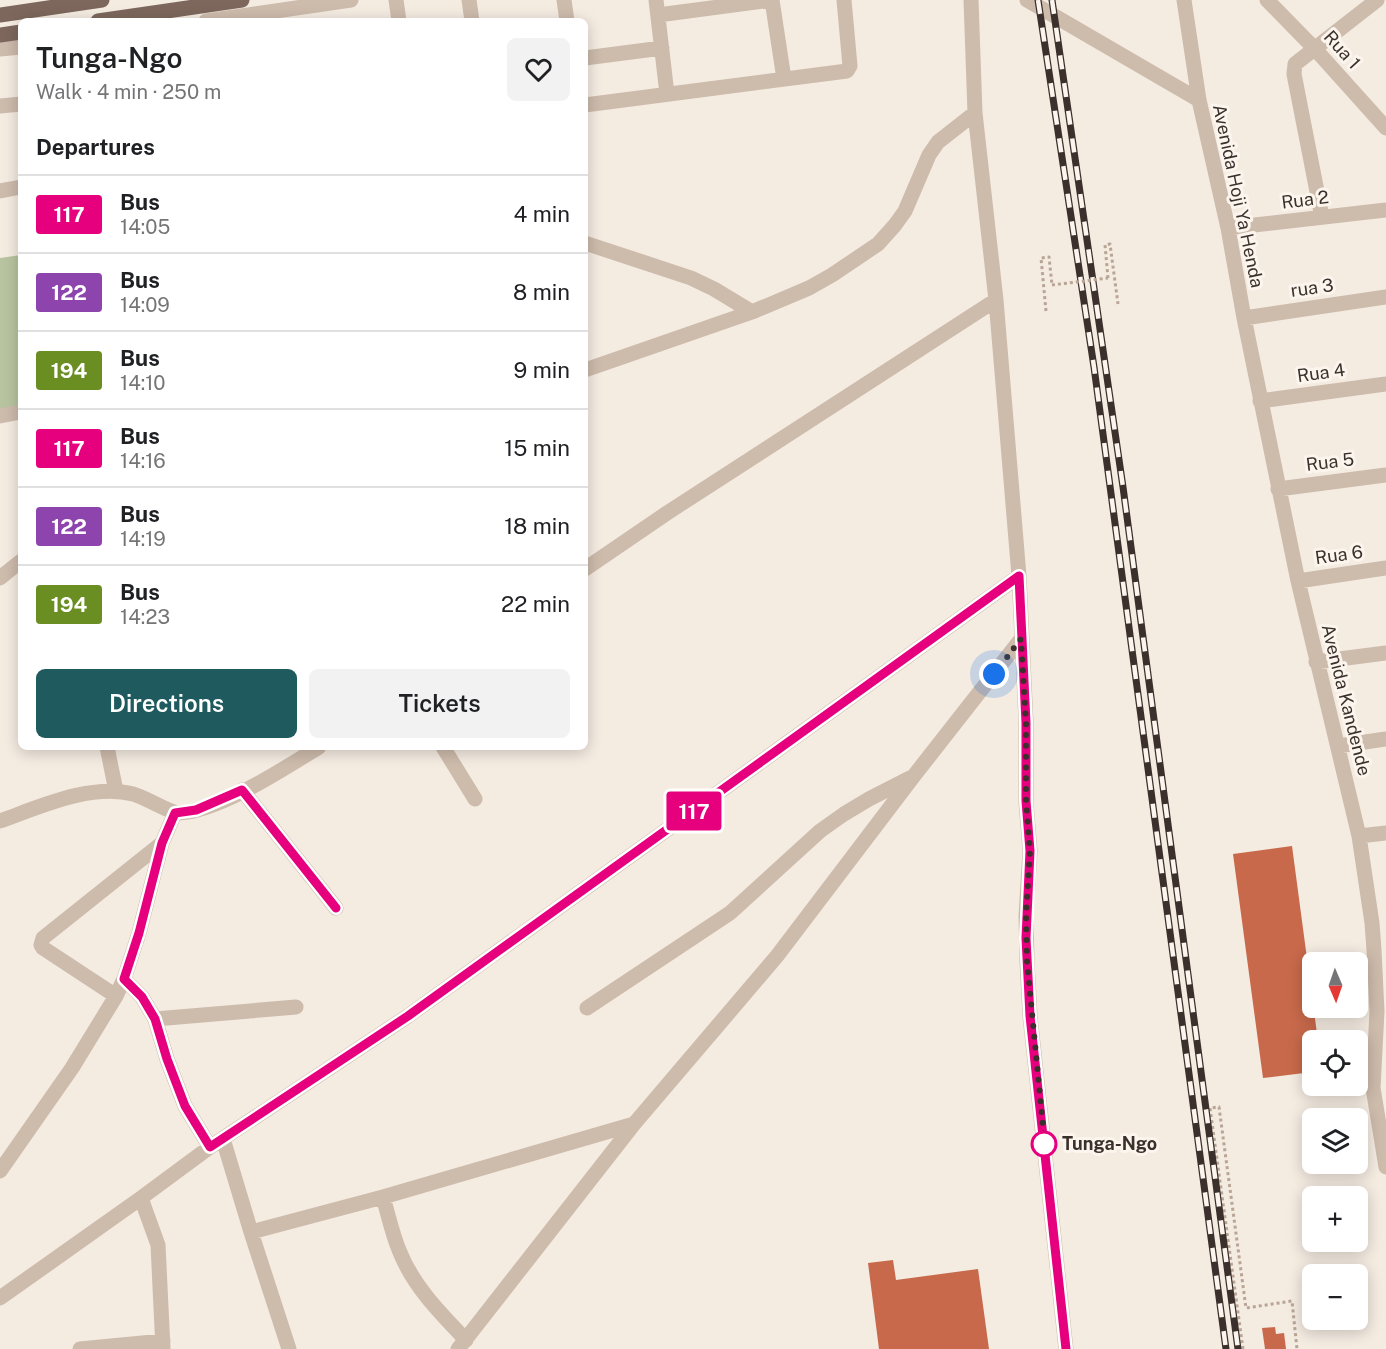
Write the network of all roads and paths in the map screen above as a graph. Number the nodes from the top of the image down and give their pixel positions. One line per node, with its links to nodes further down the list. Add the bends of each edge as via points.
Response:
1 (102, 0): 15 (main road)
2 (242, 0): 17 (main road)
3 (351, 0): 16 (street)
4 (396, 0): 19 (street)
5 (469, 0): 20 (street)
6 (564, 0): 21 (street)
7 (772, 0): 14 (street); 29 (street)
8 (844, 0): 29 (street, via 850,69)
9 (971, 0): 35 (street)
10 (1027, 0): 31 (street, Avenida Hoji Ya Henda)
11 (1266, 0): 26 (street, Rua 1)
12 (1377, 0): 26 (street)
13 (1189, 2): 31 (street)
14 (657, 8): 25 (street)
15 (0, 15)
16 (290, 15): 18 (street)
17 (119, 18)
18 (248, 18)
19 (399, 18)
20 (472, 18)
21 (567, 18)
22 (18, 32): 23 (main road)
23 (0, 35)
24 (18, 47): 27 (street)
25 (662, 48): 28 (street); 30 (street)
26 (1315, 49): 36 (street, Rua 1); 40 (street, via 1295,64 1294,74)
27 (0, 50)
28 (588, 58)
29 (784, 79): 30 (street)
30 (667, 94): 33 (street)
31 (1199, 100): 41 (street, Avenida Hoji Ya Henda)
32 (18, 104): 34 (street)
33 (588, 105)
34 (0, 106)
35 (975, 113): 44 (street); 47 (street, via 938,141 905,211 878,244 809,288)
36 (1386, 128)
37 (18, 188): 38 (street)
38 (0, 191)
39 (1386, 210): 40 (street, Rua 2)
40 (1322, 217): 41 (street, Rua 2)
41 (1228, 228): 48 (street, Avenida Hoji Ya Henda)
42 (588, 244): 47 (street, via 692,278)
43 (1386, 297): 48 (street, rua 3)
44 (996, 300): 57 (street); 59 (street)
45 (1118, 303): 46 (path, bridge, via 1110,244 1105,245 1108,278 1052,285 1049,257 1041,258)
46 (1046, 311)
47 (752, 312): 49 (street)
48 (1244, 318): 51 (street, Avenida Kandende)
49 (588, 369)
50 (1386, 384): 51 (street, Rua 4)
51 (1260, 401): 55 (street, Avenida Kandende)
52 (18, 413): 53 (street)
53 (0, 416)
54 (1386, 475): 55 (street, Rua 5)
55 (1278, 489): 61 (street, Avenida Kandende)
56 (18, 563): 60 (street)
57 (588, 567)
58 (1386, 568): 61 (street, Rua 6)
59 (1019, 576): 62 (street); 89 (street, via 408,1016)
60 (0, 578)
61 (1298, 580): 64 (street, Avenida Kandende)
62 (1021, 639): 70 (street); 101 (street, via 1030,851 1026,916 1030,1016)
63 (1386, 653): 64 (street)
64 (1316, 662): 66 (street, Avenida Kandende)
65 (1386, 739): 66 (street)
66 (1338, 746): 77 (street, Avenida Kandende)
67 (107, 750): 71 (street)
68 (314, 750): 72 (street)
69 (446, 750): 73 (street)
70 (913, 777): 84 (street, via 869,799 820,831 730,913); 88 (street, via 777,956)
71 (116, 790): 74 (street, via 151,800); 75 (street, via 68,798)
72 (242, 790): 74 (street, via 196,810); 79 (street)
73 (475, 799)
74 (175, 813): 78 (street)
75 (0, 821)
76 (1386, 833): 77 (street)
77 (1359, 836): 80 (street, Avenida Kandende)
78 (162, 843): 81 (street); 82 (street, via 41,942 44,948)
79 (336, 908)
80 (1379, 922): 85 (street, Avenida Kandende)
81 (124, 979): 82 (street); 86 (street, via 142,997)
82 (116, 996): 92 (street, via 72,1068)
83 (296, 1007): 86 (street)
84 (587, 1008)
85 (1381, 1011): 87 (street, Avenida Kandende, via 1373,1074)
86 (155, 1019): 90 (street, via 185,1106)
87 (1380, 1101): 91 (street, Avenida Kandende)
88 (634, 1124): 93 (street); 97 (street)
89 (224, 1139): 90 (street); 95 (street)
90 (210, 1147): 94 (street)
91 (1386, 1167)
92 (0, 1171)
93 (383, 1197): 95 (street); 97 (street, via 399,1250 416,1282)
94 (141, 1198): 96 (street); 98 (street, via 158,1245)
95 (251, 1232): 100 (street)
96 (0, 1298)
97 (462, 1344)
98 (163, 1345): 99 (street)
99 (80, 1349)
100 (289, 1349)
101 (1066, 1349)
102 (1244, 1349): 103 (path, via 1210,1108 1219,1107 1246,1308 1292,1301)
103 (1298, 1349)

